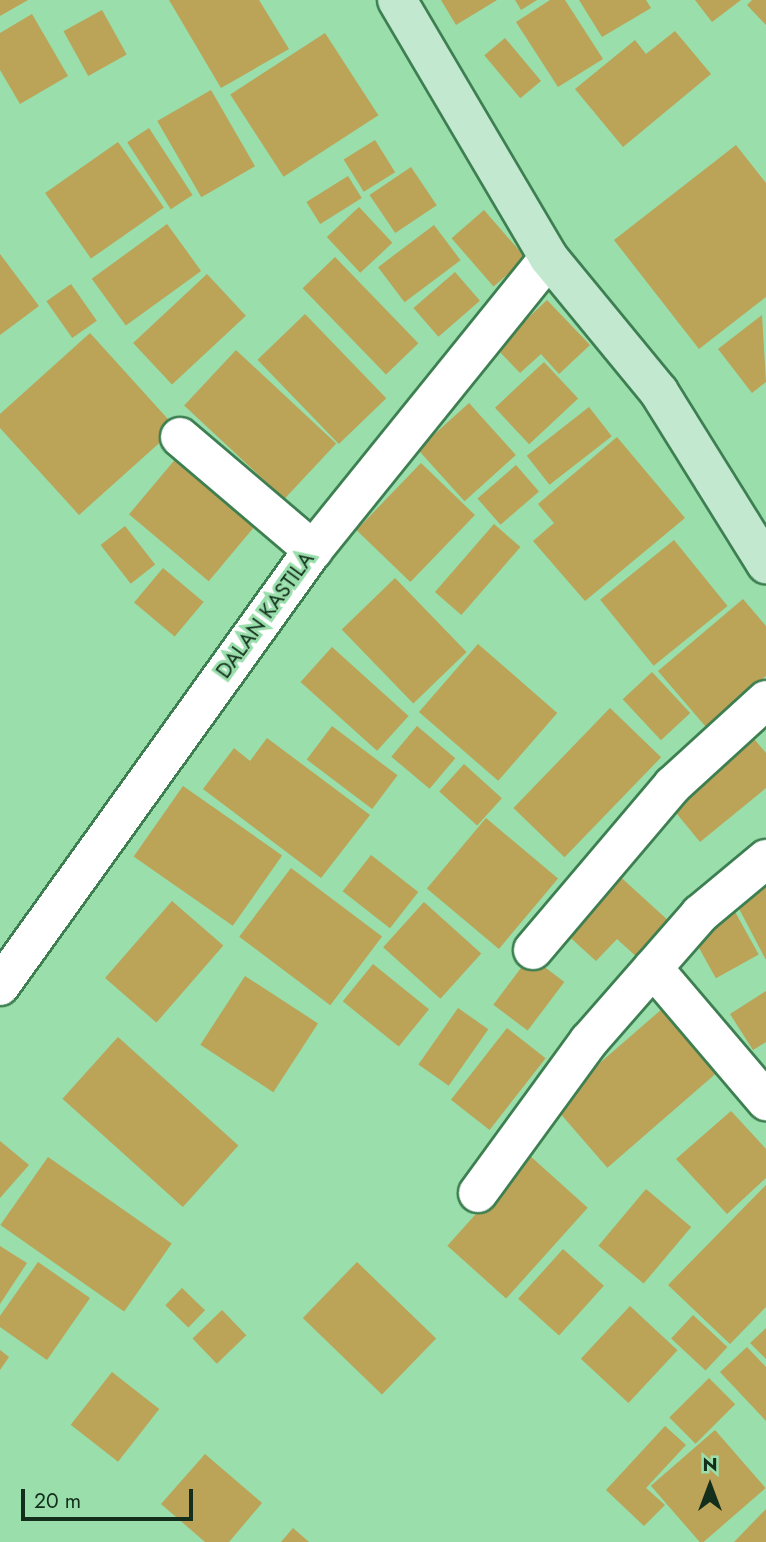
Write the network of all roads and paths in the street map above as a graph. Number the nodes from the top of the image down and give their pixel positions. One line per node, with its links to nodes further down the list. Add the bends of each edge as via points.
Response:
1 (397, 0): 2 (street)
2 (549, 258): 4 (street, DALAN KASTILA); 5 (street, via 659,392)
3 (180, 438): 4 (street)
4 (313, 550): 10 (street, DALAN KASTILA)
5 (766, 564)
6 (766, 700): 8 (street, via 673,785)
7 (766, 859): 9 (street, via 701,914)
8 (533, 950)
9 (653, 968): 11 (street); 12 (street, via 589,1041)
10 (0, 986)
11 (766, 1101)
12 (478, 1193)

